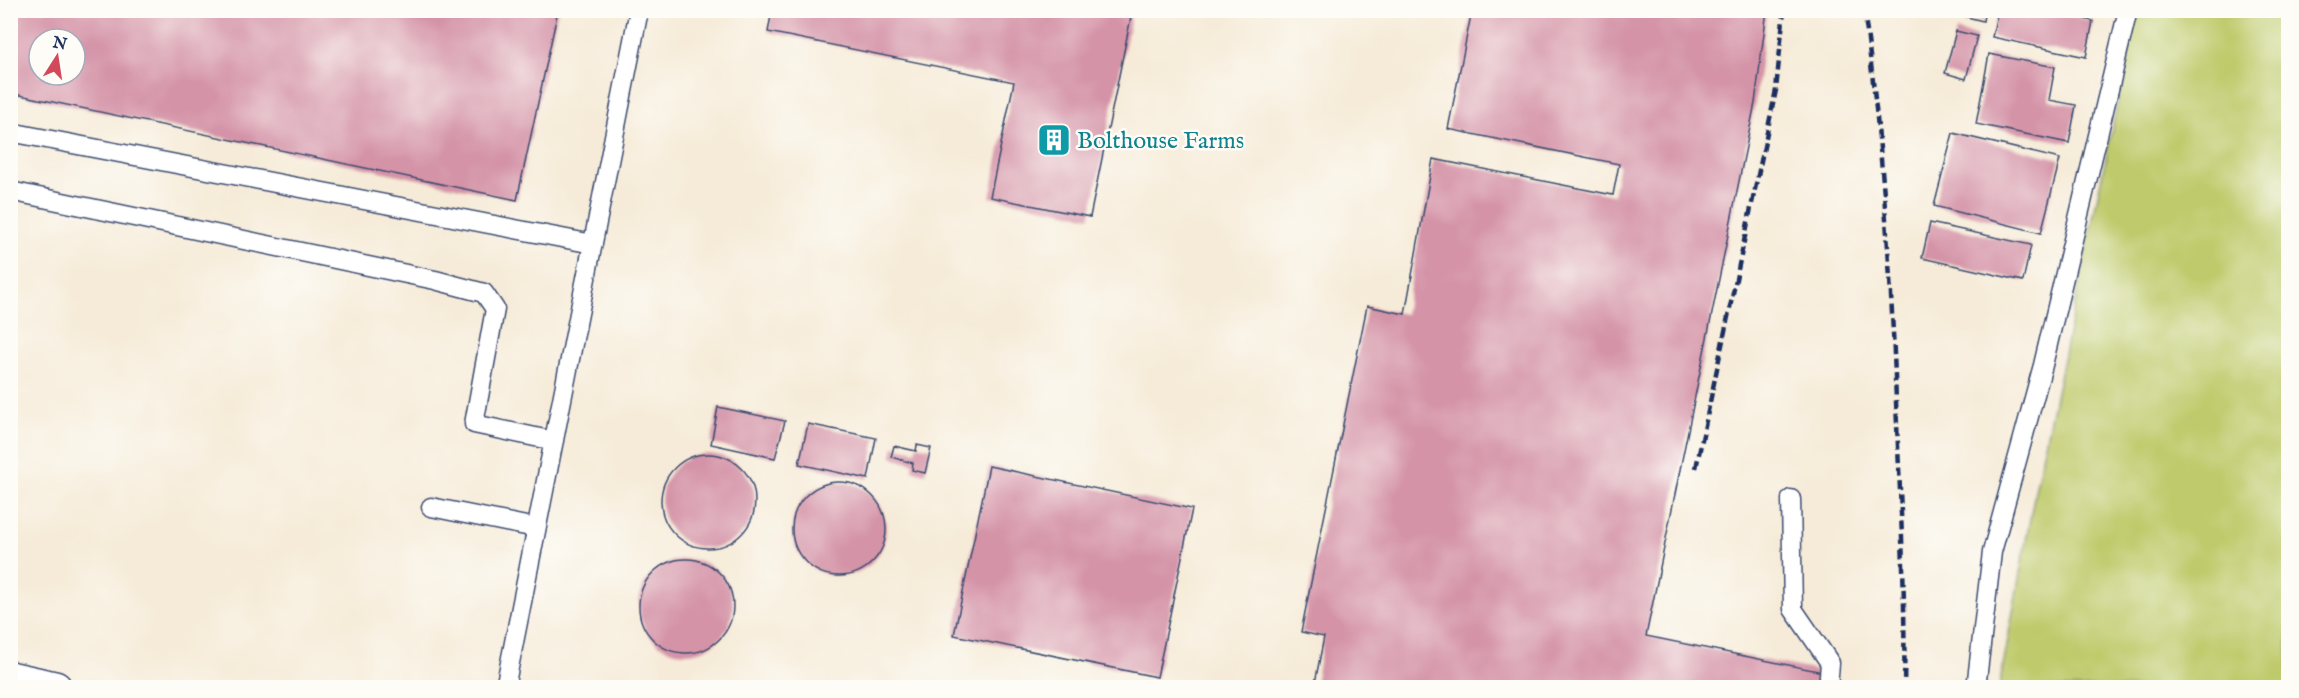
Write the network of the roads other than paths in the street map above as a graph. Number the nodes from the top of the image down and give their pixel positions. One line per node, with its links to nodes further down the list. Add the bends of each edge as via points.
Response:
1 (639, 10): 5 (lane)
2 (2128, 10): 14 (lane, via 2043,364 1992,552)
3 (10, 132): 5 (lane)
4 (10, 191): 6 (lane, via 484,293 495,309 474,424)
5 (593, 244): 6 (lane)
6 (554, 441): 9 (lane)
7 (1791, 499): 13 (lane, via 1793,609 1830,663)
8 (431, 507): 9 (lane)
9 (536, 528): 12 (lane)
10 (10, 678): 11 (main road)
11 (55, 687)
12 (505, 687)
13 (1828, 687)
14 (1976, 687)

